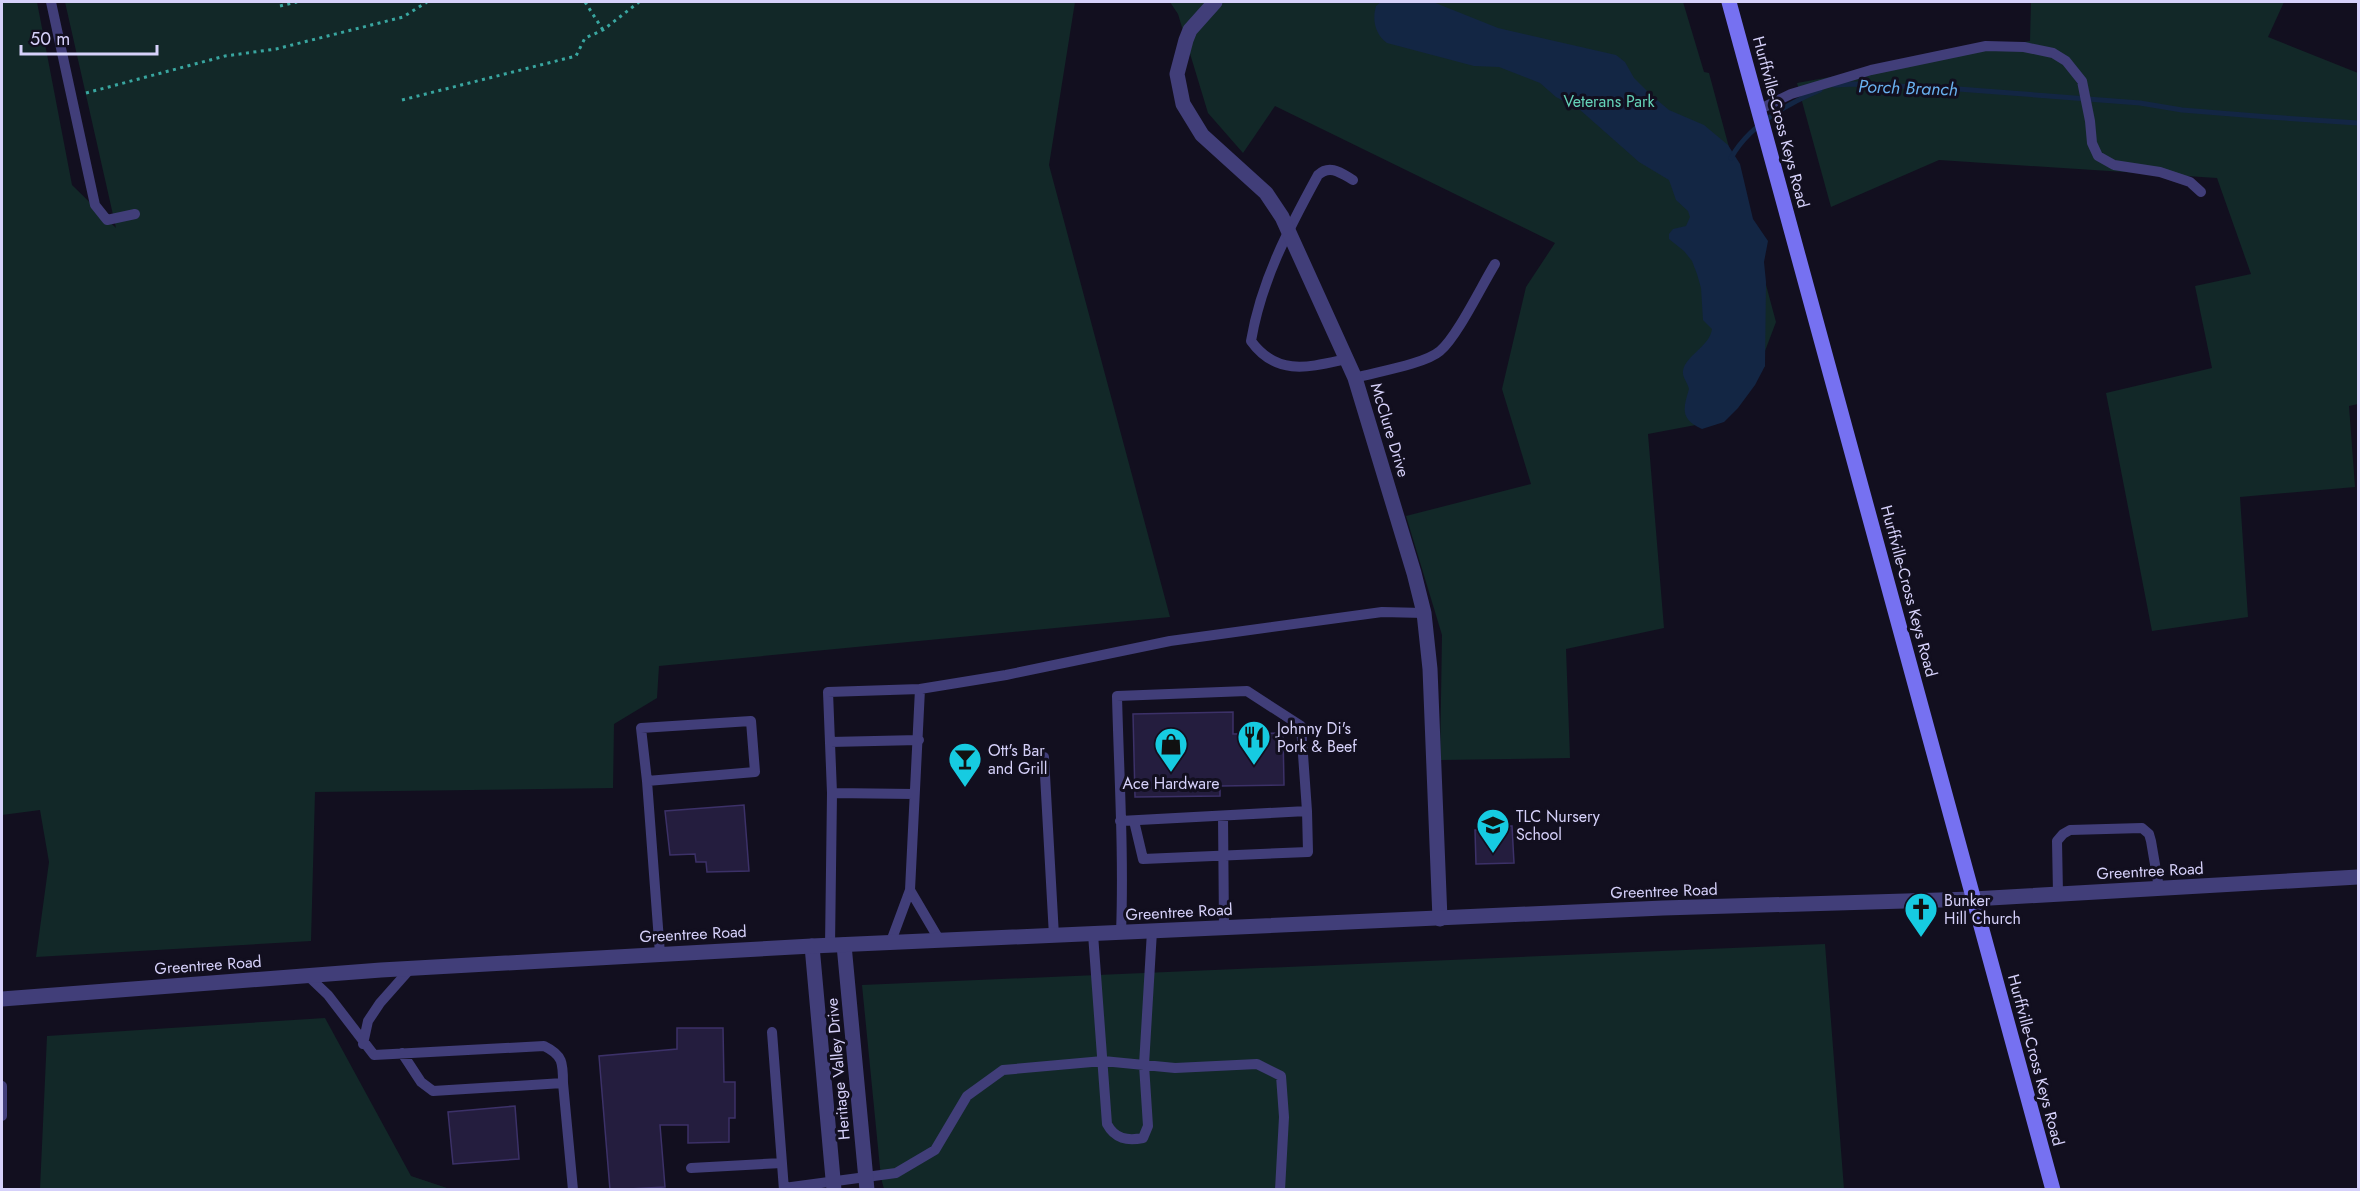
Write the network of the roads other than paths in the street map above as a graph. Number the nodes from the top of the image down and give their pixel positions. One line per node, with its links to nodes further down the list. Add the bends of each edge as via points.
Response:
1 (51, 2): 7 (lane, via 95,206 107,220)
2 (1729, 2): 4 (main road, Hurffville-Cross Keys Road)
3 (1210, 6): 8 (street, McClure Drive, via 1190,30 1177,74 1183,104 1202,135 1266,193)
4 (1760, 110): 6 (lane, via 1800,92 1871,70 1986,46 2024,47 2053,53 2082,81 2092,144 2098,156 2114,165 2160,172 2190,182); 29 (main road, Hurffville-Cross Keys Road)
5 (1353, 180): 8 (lane, via 1334,169 1323,170)
6 (2201, 192)
7 (135, 214)
8 (1288, 230): 10 (street, McClure Drive); 10 (lane, via 1256,312 1251,341 1261,355 1305,369)
9 (1495, 264): 11 (lane, via 1440,352)
10 (1347, 359): 11 (street, McClure Drive)
11 (1355, 378): 12 (street, McClure Drive)
12 (1424, 613): 13 (lane, via 1382,612 1170,641); 30 (street, McClure Drive, via 1430,669)
13 (920, 689): 14 (lane); 15 (lane, via 828,692)
14 (919, 740): 15 (lane); 19 (lane)
15 (830, 742): 18 (lane)
16 (1044, 757): 35 (lane)
17 (647, 781): 17 (lane, via 755,772 751,721 641,728); 40 (lane)
18 (832, 793): 19 (lane); 39 (lane)
19 (914, 794): 27 (lane)
20 (1307, 812): 21 (lane); 23 (lane, via 1301,726 1247,691 1118,696); 24 (lane, via 1308,852)
21 (1222, 816): 22 (lane); 24 (lane)
22 (1134, 820): 23 (lane); 24 (lane, via 1143,859)
23 (1120, 821): 33 (lane)
24 (1224, 856): 31 (lane)
25 (2358, 877): 26 (street, Greentree Road)
26 (2159, 888): 28 (street, Greentree Road); 28 (lane, via 2149,834 2142,828 2070,830 2057,841)
27 (910, 890): 36 (lane); 37 (lane)
28 (2058, 894): 29 (street, Greentree Road)
29 (1973, 899): 30 (street, Greentree Road); 59 (main road, Hurffville-Cross Keys Road)
30 (1440, 919): 31 (street, Greentree Road)
31 (1224, 928): 32 (street, Greentree Road)
32 (1152, 931): 33 (street, Greentree Road); 48 (lane)
33 (1121, 933): 34 (street, Greentree Road)
34 (1093, 934): 35 (street, Greentree Road); 47 (lane)
35 (1054, 936): 36 (street, Greentree Road)
36 (940, 941): 37 (street, Greentree Road)
37 (890, 944): 39 (street, Greentree Road)
38 (812, 946): 39 (street, Greentree Road); 40 (street, Greentree Road); 55 (street, Heritage Valley Drive)
39 (837, 946): 54 (street, Heritage Valley Drive)
40 (660, 954): 41 (street, Greentree Road)
41 (411, 968): 42 (street, Greentree Road); 45 (lane, via 368,1021)
42 (307, 975): 43 (street, Greentree Road); 45 (lane, via 328,995)
43 (2, 999)
44 (772, 1032): 52 (lane)
45 (363, 1044): 46 (lane, via 374,1055)
46 (402, 1053): 49 (lane, via 421,1082 433,1090); 49 (lane, via 544,1046 554,1050 561,1060)
47 (1103, 1061): 48 (lane); 48 (lane, via 1107,1124 1119,1138 1130,1141 1143,1138 1148,1126); 54 (lane, via 1003,1070 967,1096 935,1150 896,1173)
48 (1144, 1065): 58 (lane, via 1175,1068 1257,1064 1281,1076 1284,1117)
49 (563, 1083): 57 (lane)
50 (2, 1086): 51 (lane)
51 (2, 1116)
52 (782, 1163): 53 (lane); 56 (lane)
53 (691, 1168)
54 (866, 1184): 55 (lane)
55 (833, 1186): 56 (lane)
56 (784, 1189)
57 (573, 1190)
58 (1280, 1190)
59 (2053, 1190)

